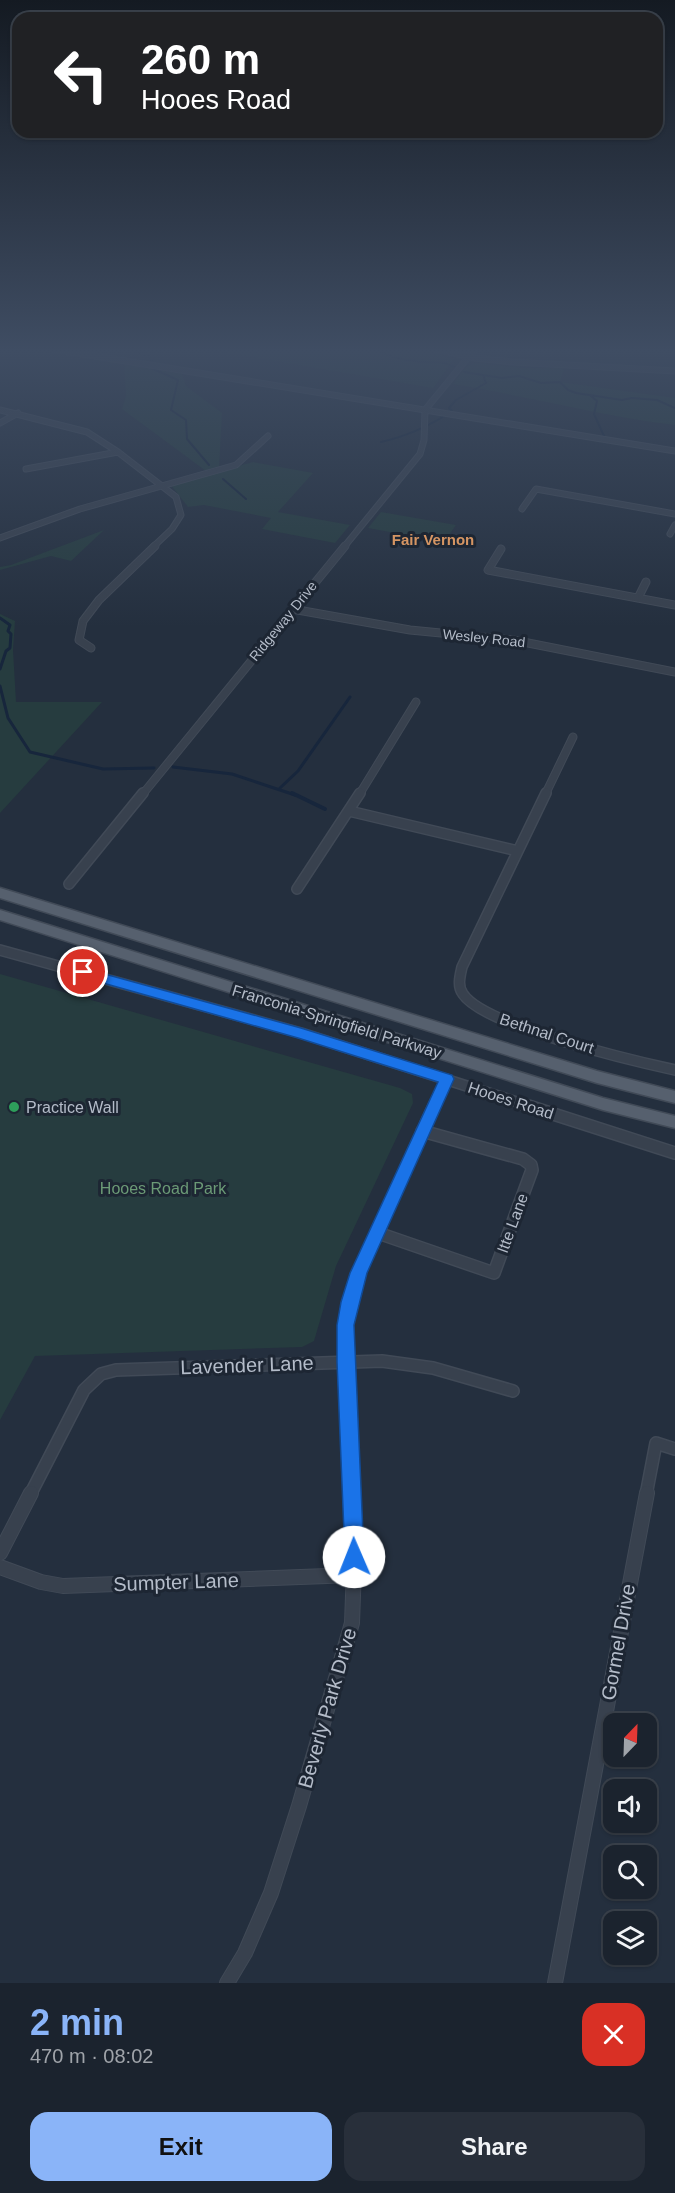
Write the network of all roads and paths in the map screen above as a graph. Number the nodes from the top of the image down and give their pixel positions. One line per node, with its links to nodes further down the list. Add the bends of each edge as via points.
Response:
1 (102, 442): 6 (street)
2 (262, 442): 8 (street, via 236,465)
3 (422, 442): 18 (street, Ridgeway Drive, via 420,454)
4 (618, 442): 5 (street)
5 (675, 451)
6 (118, 452): 7 (street); 8 (street)
7 (26, 469)
8 (161, 486): 13 (street, via 80,509); 19 (street, via 176,497 181,515 83,621 79,640)
9 (522, 509): 10 (street, via 536,489)
10 (675, 514)
11 (675, 525): 12 (street)
12 (670, 534)
13 (0, 538)
14 (501, 549): 16 (street, via 488,570)
15 (646, 582): 16 (street)
16 (638, 598): 17 (street)
17 (675, 604)
18 (292, 609): 20 (street, Wesley Road, via 410,630 513,640); 25 (street, Ridgeway Drive)
19 (91, 648)
20 (675, 672)
21 (416, 702): 23 (street)
22 (573, 737): 24 (street, Bethnal Court)
23 (349, 812): 24 (street); 26 (street)
24 (518, 851): 30 (street, Bethnal Court, via 462,967 460,988 470,1002 512,1024)
25 (69, 884)
26 (297, 889)
27 (0, 894): 32 (main road, Franconia-Springfield Parkway, via 597,1077)
28 (0, 915): 33 (main road, Franconia-Springfield Parkway, via 603,1104)
29 (0, 950): 31 (street, Hooes Road, via 239,1015)
30 (675, 1070)
31 (446, 1079): 34 (street, Beverly Park Drive); 35 (street, Hooes Road)
32 (675, 1097)
33 (675, 1122)
34 (422, 1131): 36 (street, Beverly Park Drive); 36 (street, Itte Lane, via 531,1165 494,1273)
35 (675, 1153)
36 (378, 1233): 37 (street, Beverly Park Drive, via 358,1273 350,1302)
37 (346, 1362): 38 (street, Lavender Lane, via 382,1361 432,1368); 40 (street, Lavender Lane, via 116,1370 101,1374 89,1383); 42 (street, Beverly Park Drive)
38 (513, 1391)
39 (675, 1449): 44 (street, Gormel Drive, via 656,1443)
40 (0, 1553)
41 (0, 1567): 42 (street, Sumpter Lane, via 63,1586)
42 (354, 1575): 43 (street, Beverly Park Drive, via 348,1643 299,1806 271,1893)
43 (227, 1983)
44 (555, 1983)

